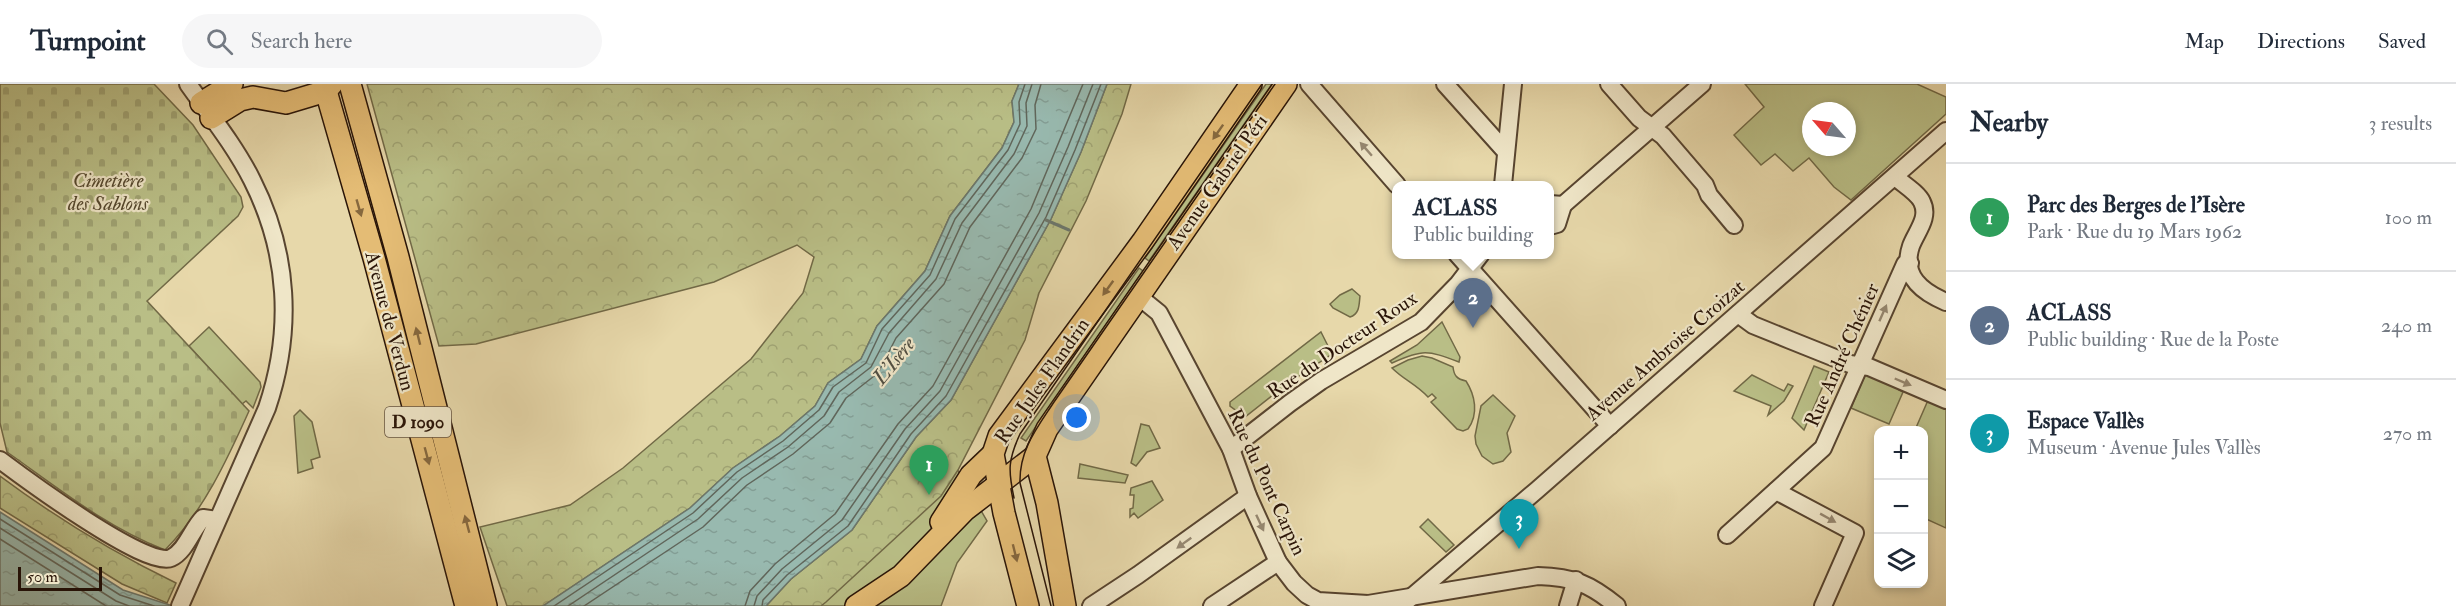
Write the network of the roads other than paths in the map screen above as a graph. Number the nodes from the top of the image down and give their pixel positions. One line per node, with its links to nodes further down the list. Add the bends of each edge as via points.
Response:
1 (188, 84): 12 (street)
2 (232, 84): 12 (main road)
3 (350, 84): 20 (main road, Avenue de Verdun / D 1090)
4 (1251, 84): 23 (main road, Avenue Gabriel Péri, one-way to 23)
5 (1286, 84): 28 (main road, Avenue Gabriel Péri)
6 (1309, 84): 17 (street, one-way to 6)
7 (1444, 84): 15 (street)
8 (1513, 84): 15 (street)
9 (1609, 84): 13 (street)
10 (1702, 84): 13 (street)
11 (329, 86): 12 (main road, via 286,103 253,97); 20 (main road, via 339,94 364,170); 49 (main road, Avenue de Verdun / D 1090, one-way to 49)
12 (206, 110): 41 (street, via 253,181 274,232 284,303 282,350 274,387)
13 (1652, 129): 19 (street); 22 (street, via 1663,136 1705,185)
14 (1946, 131): 16 (street, Avenue Ambroise Croizat)
15 (1506, 152): 18 (street)
16 (1895, 177): 26 (street, Rue André Chénier, via 1922,201 1924,209 1924,219 1911,246); 30 (street, Avenue Ambroise Croizat)
17 (1393, 181)
18 (1503, 181)
19 (1556, 205): 21 (street)
20 (388, 223): 49 (main road, Avenue de Verdun / D 1090, one-way to 20)
21 (1554, 225)
22 (1734, 225)
23 (1143, 241): 35 (main road, Rue Jules Flandrin, one-way to 35, via 999,436)
24 (1460, 259): 27 (street)
25 (1478, 259): 27 (street, Rue du Docteur Roux)
26 (1910, 263): 29 (street, via 1917,285); 31 (street, Rue André Chénier, one-way to 26, via 1905,264)
27 (1471, 270): 33 (street); 34 (street, Rue du Docteur Roux, via 1421,322 1321,381)
28 (1143, 288): 34 (street, Rue du Pont Carpin); 36 (main road, Rue Jules Flandrin, via 1061,405)
29 (1946, 302)
30 (1738, 314): 31 (street, via 1753,325); 33 (street, Avenue Ambroise Croizat)
31 (1859, 366): 32 (street, one-way to 32); 39 (street, Rue André Chénier, via 1824,448)
32 (1946, 400)
33 (1610, 426): 44 (street, Avenue Ambroise Croizat)
34 (1231, 450): 40 (street, Rue du Pont Carpin)
35 (993, 454): 38 (main road); 43 (main road, via 971,475)
36 (1035, 456): 38 (main road); 46 (main road, Rue Jules Flandrin)
37 (0, 460): 41 (street, via 97,526 161,559 171,558 180,550 203,518)
38 (1006, 478): 43 (main road); 46 (main road, via 1029,484); 54 (main road, one-way to 54)
39 (1776, 491): 42 (street, Rue André Chénier); 60 (street, one-way to 60, via 1855,533)
40 (1248, 496): 45 (street, Rue du Pont Carpin, one-way to 45); 56 (street, one-way to 56)
41 (217, 520): 51 (street)
42 (1727, 535)
43 (932, 541): 53 (main road, via 901,576)
44 (1456, 559): 48 (street, via 1456,575); 50 (street, Avenue Ambroise Croizat)
45 (1278, 562): 50 (street, Rue du Pont Carpin, via 1294,583 1318,601); 57 (street)
46 (1058, 574): 55 (main road, Rue Jules Flandrin)
47 (1576, 580): 48 (street, Rue du Pont Carpin, via 1531,576); 58 (street); 59 (street)
48 (1474, 585): 50 (street, Rue du Pont Carpin)
49 (469, 591): 52 (main road, D 1090)
50 (1406, 602)
51 (180, 606)
52 (486, 606)
53 (856, 606)
54 (1028, 606)
55 (1065, 606)
56 (1091, 606)
57 (1212, 606)
58 (1568, 606)
59 (1617, 606)
60 (1823, 606)

